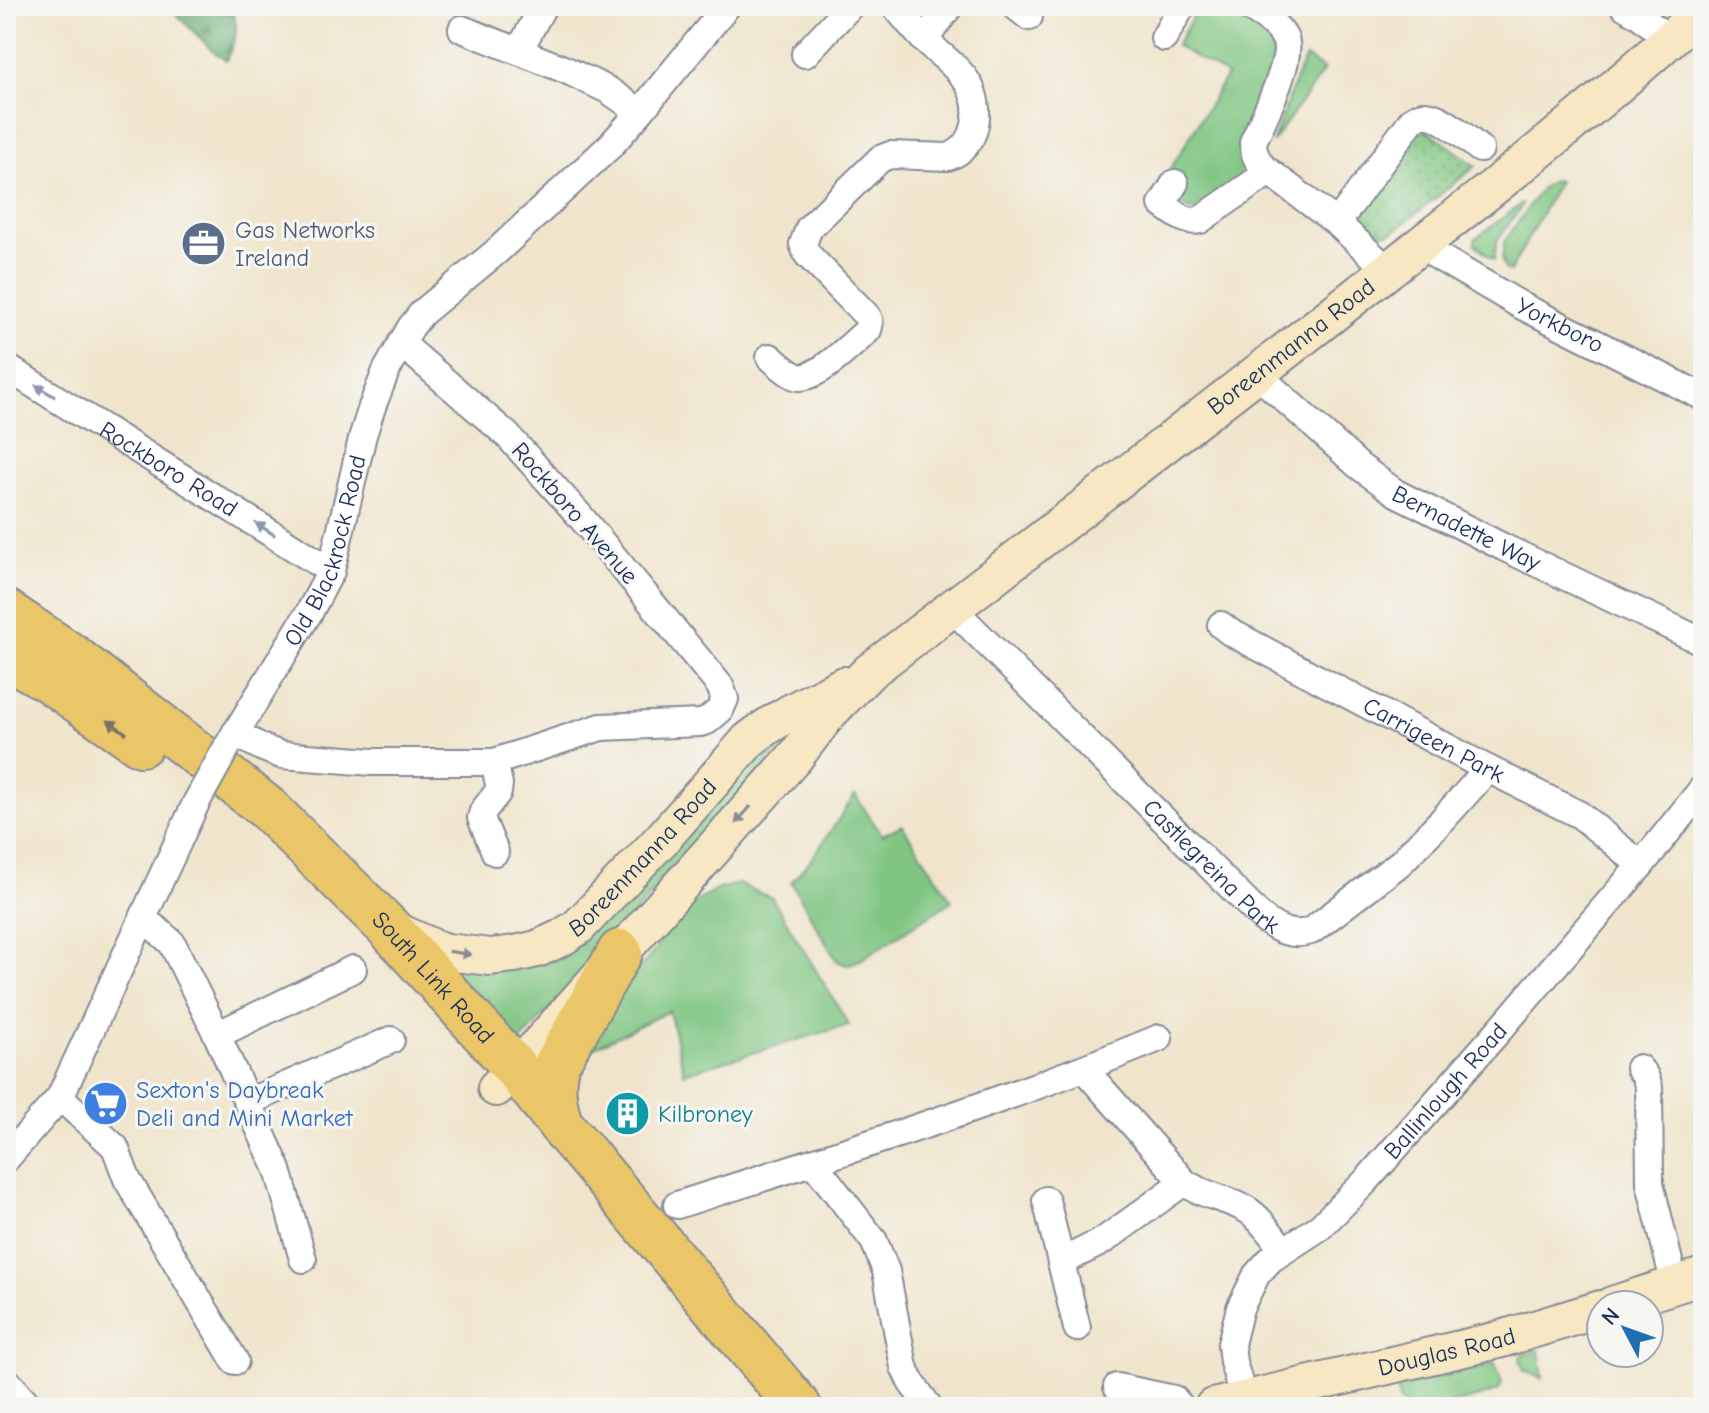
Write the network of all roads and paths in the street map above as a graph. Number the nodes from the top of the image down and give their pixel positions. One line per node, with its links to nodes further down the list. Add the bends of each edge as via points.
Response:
1 (543, 6): 14 (street)
2 (727, 6): 16 (street, Old Blackrock Road)
3 (850, 6): 15 (street)
4 (895, 6): 12 (street)
5 (950, 6): 12 (street)
6 (1182, 6): 11 (street)
7 (1246, 6): 18 (street, via 1274,25 1287,46 1286,63 1253,142 1258,160)
8 (1624, 6): 13 (street)
9 (1703, 9): 13 (main road, Boreenmanna Road)
10 (462, 29): 14 (street)
11 (1164, 38)
12 (924, 40): 24 (street, via 970,86 976,126 971,138 948,157 880,159 809,228 803,244 807,254 870,320 868,330 809,376 794,376)
13 (1670, 40): 21 (main road, Boreenmanna Road)
14 (519, 51): 16 (street, via 608,90)
15 (805, 54)
16 (640, 112): 23 (street, Old Blackrock Road, via 507,242 422,313)
17 (1480, 149): 20 (street, via 1436,117 1420,115)
18 (1269, 172): 19 (street, via 1195,222 1162,204); 20 (street)
19 (1175, 183)
20 (1337, 223): 22 (street)
21 (1429, 239): 22 (main road, Boreenmanna Road); 27 (street, Yorkboro, via 1440,259)
22 (1388, 270): 26 (main road, Boreenmanna Road)
23 (401, 343): 28 (street, Old Blackrock Road, via 363,435); 36 (street, Rockboro Avenue, via 530,460 703,665 725,699 720,710 700,723 601,727)
24 (770, 357)
25 (6, 367): 28 (street, Rockboro Road, one-way to 25)
26 (1257, 374): 29 (main road, Boreenmanna Road); 32 (street, Bernadette Way, via 1396,493)
27 (1703, 397)
28 (331, 571): 35 (street, Old Blackrock Road)
29 (952, 608): 34 (main road, Boreenmanna Road); 37 (street, Castlegreina Park, via 1262,918 1285,932 1311,931 1392,871)
30 (6, 612): 42 (highway, South Link Road, via 73,657 267,808)
31 (1221, 625): 37 (street, Carrigeen Park)
32 (1703, 642)
33 (6, 656): 50 (highway, one-way to 33, via 225,800)
34 (869, 672): 42 (main road, Boreenmanna Road, one-way to 34, via 447,952 490,957 537,949 561,938 578,927 662,839 749,740); 43 (main road, Boreenmanna Road, one-way to 43)
35 (231, 740): 36 (street, via 281,755); 41 (street, Old Blackrock Road, bridge)
36 (494, 762): 39 (street, via 498,792 481,818)
37 (1488, 769): 40 (street, Carrigeen Park, via 1580,815)
38 (1703, 788): 40 (street, Ballinlough Road)
39 (495, 852)
40 (1641, 865): 59 (street, Ballinlough Road, via 1366,1181 1320,1227)
41 (143, 921): 45 (street, via 172,943); 51 (street, Old Blackrock Road)
42 (387, 926): 50 (highway, South Link Road)
43 (620, 952): 50 (main road, Boreenmanna Road); 53 (highway, via 556,1065 554,1104)
44 (353, 969): 45 (street)
45 (217, 1035): 52 (street)
46 (1159, 1038): 49 (street)
47 (391, 1040): 52 (street)
48 (1639, 1068): 62 (street, via 1649,1087 1650,1183)
49 (1084, 1069): 55 (street); 56 (street)
50 (506, 1078): 53 (highway, South Link Road); 71 (highway, via 654,1273)
51 (60, 1097): 54 (street, Old Blackrock Road); 66 (street, via 115,1147 127,1179)
52 (248, 1102): 60 (street, via 273,1191)
53 (560, 1124): 72 (highway, South Link Road)
54 (6, 1159)
55 (813, 1162): 58 (street); 73 (street, via 874,1241 886,1271 904,1367)
56 (1184, 1182): 59 (street, via 1249,1212); 61 (street, via 1103,1241)
57 (1046, 1200): 61 (street)
58 (677, 1205)
59 (1283, 1250): 69 (street, Ballinlough Road, via 1257,1274 1240,1308 1231,1344)
60 (303, 1259)
61 (1061, 1262): 65 (street)
62 (1689, 1281): 63 (main road)
63 (1663, 1289)
64 (1585, 1314): 69 (main road, Douglas Road, via 1498,1340)
65 (1077, 1328)
66 (235, 1361)
67 (6, 1380): 70 (street)
68 (1117, 1387): 74 (street, via 1174,1399)
69 (1229, 1403)
70 (30, 1407)
71 (771, 1407)
72 (799, 1407)
73 (929, 1407)
74 (1181, 1407)

